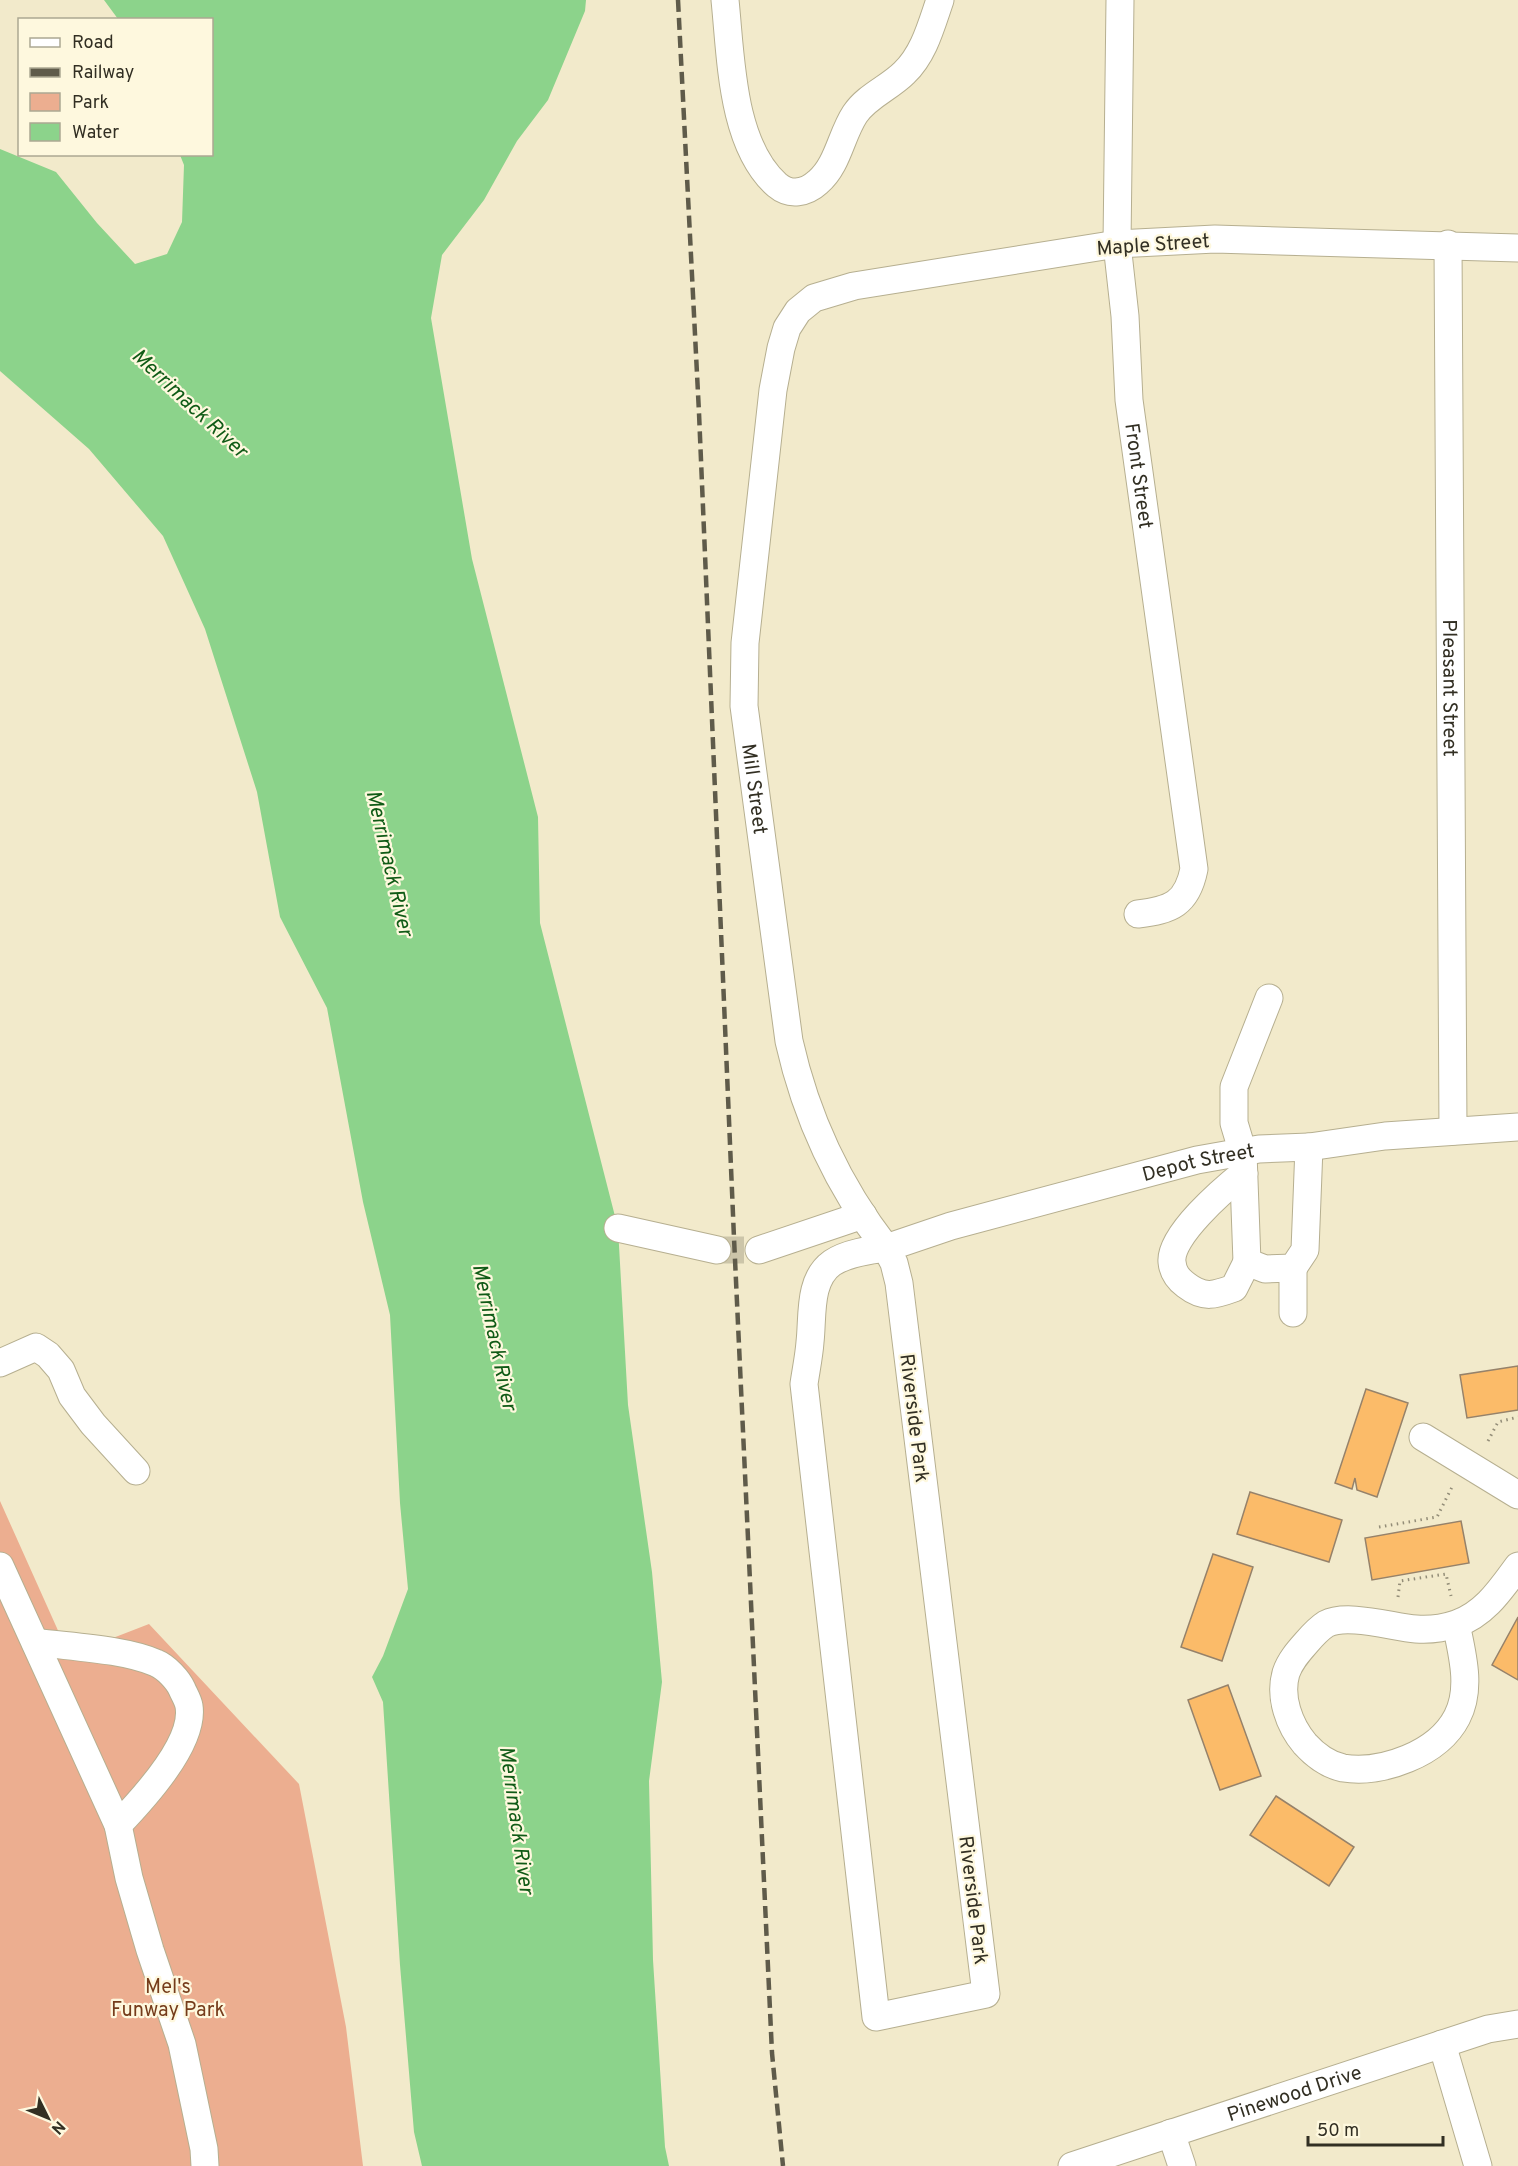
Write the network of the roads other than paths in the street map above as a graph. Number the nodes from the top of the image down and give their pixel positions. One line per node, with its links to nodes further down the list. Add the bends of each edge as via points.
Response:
1 (725, 0): 2 (street, via 736,94 748,142 770,178 793,193 818,182 830,168 856,112 904,73 918,56)
2 (940, 0)
3 (1120, 0): 4 (street, Front Street)
4 (1117, 244): 5 (street, Maple Street, via 1215,239); 7 (street, Maple Street, via 854,286 814,298); 8 (street, Front Street, via 1129,400 1194,869 1183,898 1170,908)
5 (1448, 244): 6 (street, Maple Street); 11 (street, Pleasant Street)
6 (1518, 248)
7 (798, 311): 14 (street, Mill Street, via 787,328 773,390 745,643 744,706 798,1082 830,1160)
8 (1138, 914)
9 (1269, 998): 13 (street, via 1234,1087 1234,1123)
10 (1518, 1127): 11 (street, Depot Street)
11 (1453, 1131): 12 (street, Depot Street)
12 (1309, 1147): 13 (street, Depot Street, via 1259,1149); 20 (street, via 1305,1250)
13 (1243, 1163): 16 (street, Depot Street, via 1197,1160 951,1226); 19 (street); 19 (street, via 1178,1239 1171,1260 1176,1275 1188,1287 1213,1296 1234,1288)
14 (863, 1215): 16 (street, Mill Street); 18 (street)
15 (618, 1228): 17 (street)
16 (886, 1248): 16 (street, Riverside Park, via 831,1263 818,1280 804,1384 876,2017 986,1994 899,1283)
17 (717, 1250)
18 (759, 1250)
19 (1247, 1262): 20 (street, via 1265,1269)
20 (1293, 1268): 21 (street)
21 (1293, 1313)
22 (0, 1363): 24 (street, via 36,1347 48,1355 93,1424)
23 (1423, 1437): 25 (street)
24 (136, 1471)
25 (1518, 1495)
26 (0, 1566): 29 (street)
27 (1518, 1566): 28 (street, via 1486,1606)
28 (1456, 1624): 28 (street, via 1418,1629 1343,1620 1320,1629 1288,1665 1283,1684 1292,1725 1304,1743 1319,1757 1342,1768 1387,1765 1407,1759 1445,1735 1458,1717 1464,1697 1465,1670)
29 (34, 1642): 30 (street); 30 (street, via 134,1655 159,1664 179,1683 189,1705 188,1726 174,1756)
30 (118, 1825): 34 (street, via 150,1950 182,2044)
31 (1518, 2024): 32 (street, Pinewood Drive)
32 (1442, 2044): 33 (street, Pinewood Drive); 37 (street)
33 (1171, 2133): 35 (street, Pinewood Drive); 36 (street)
34 (205, 2166)
35 (1072, 2166)
36 (1182, 2166)
37 (1478, 2166)

